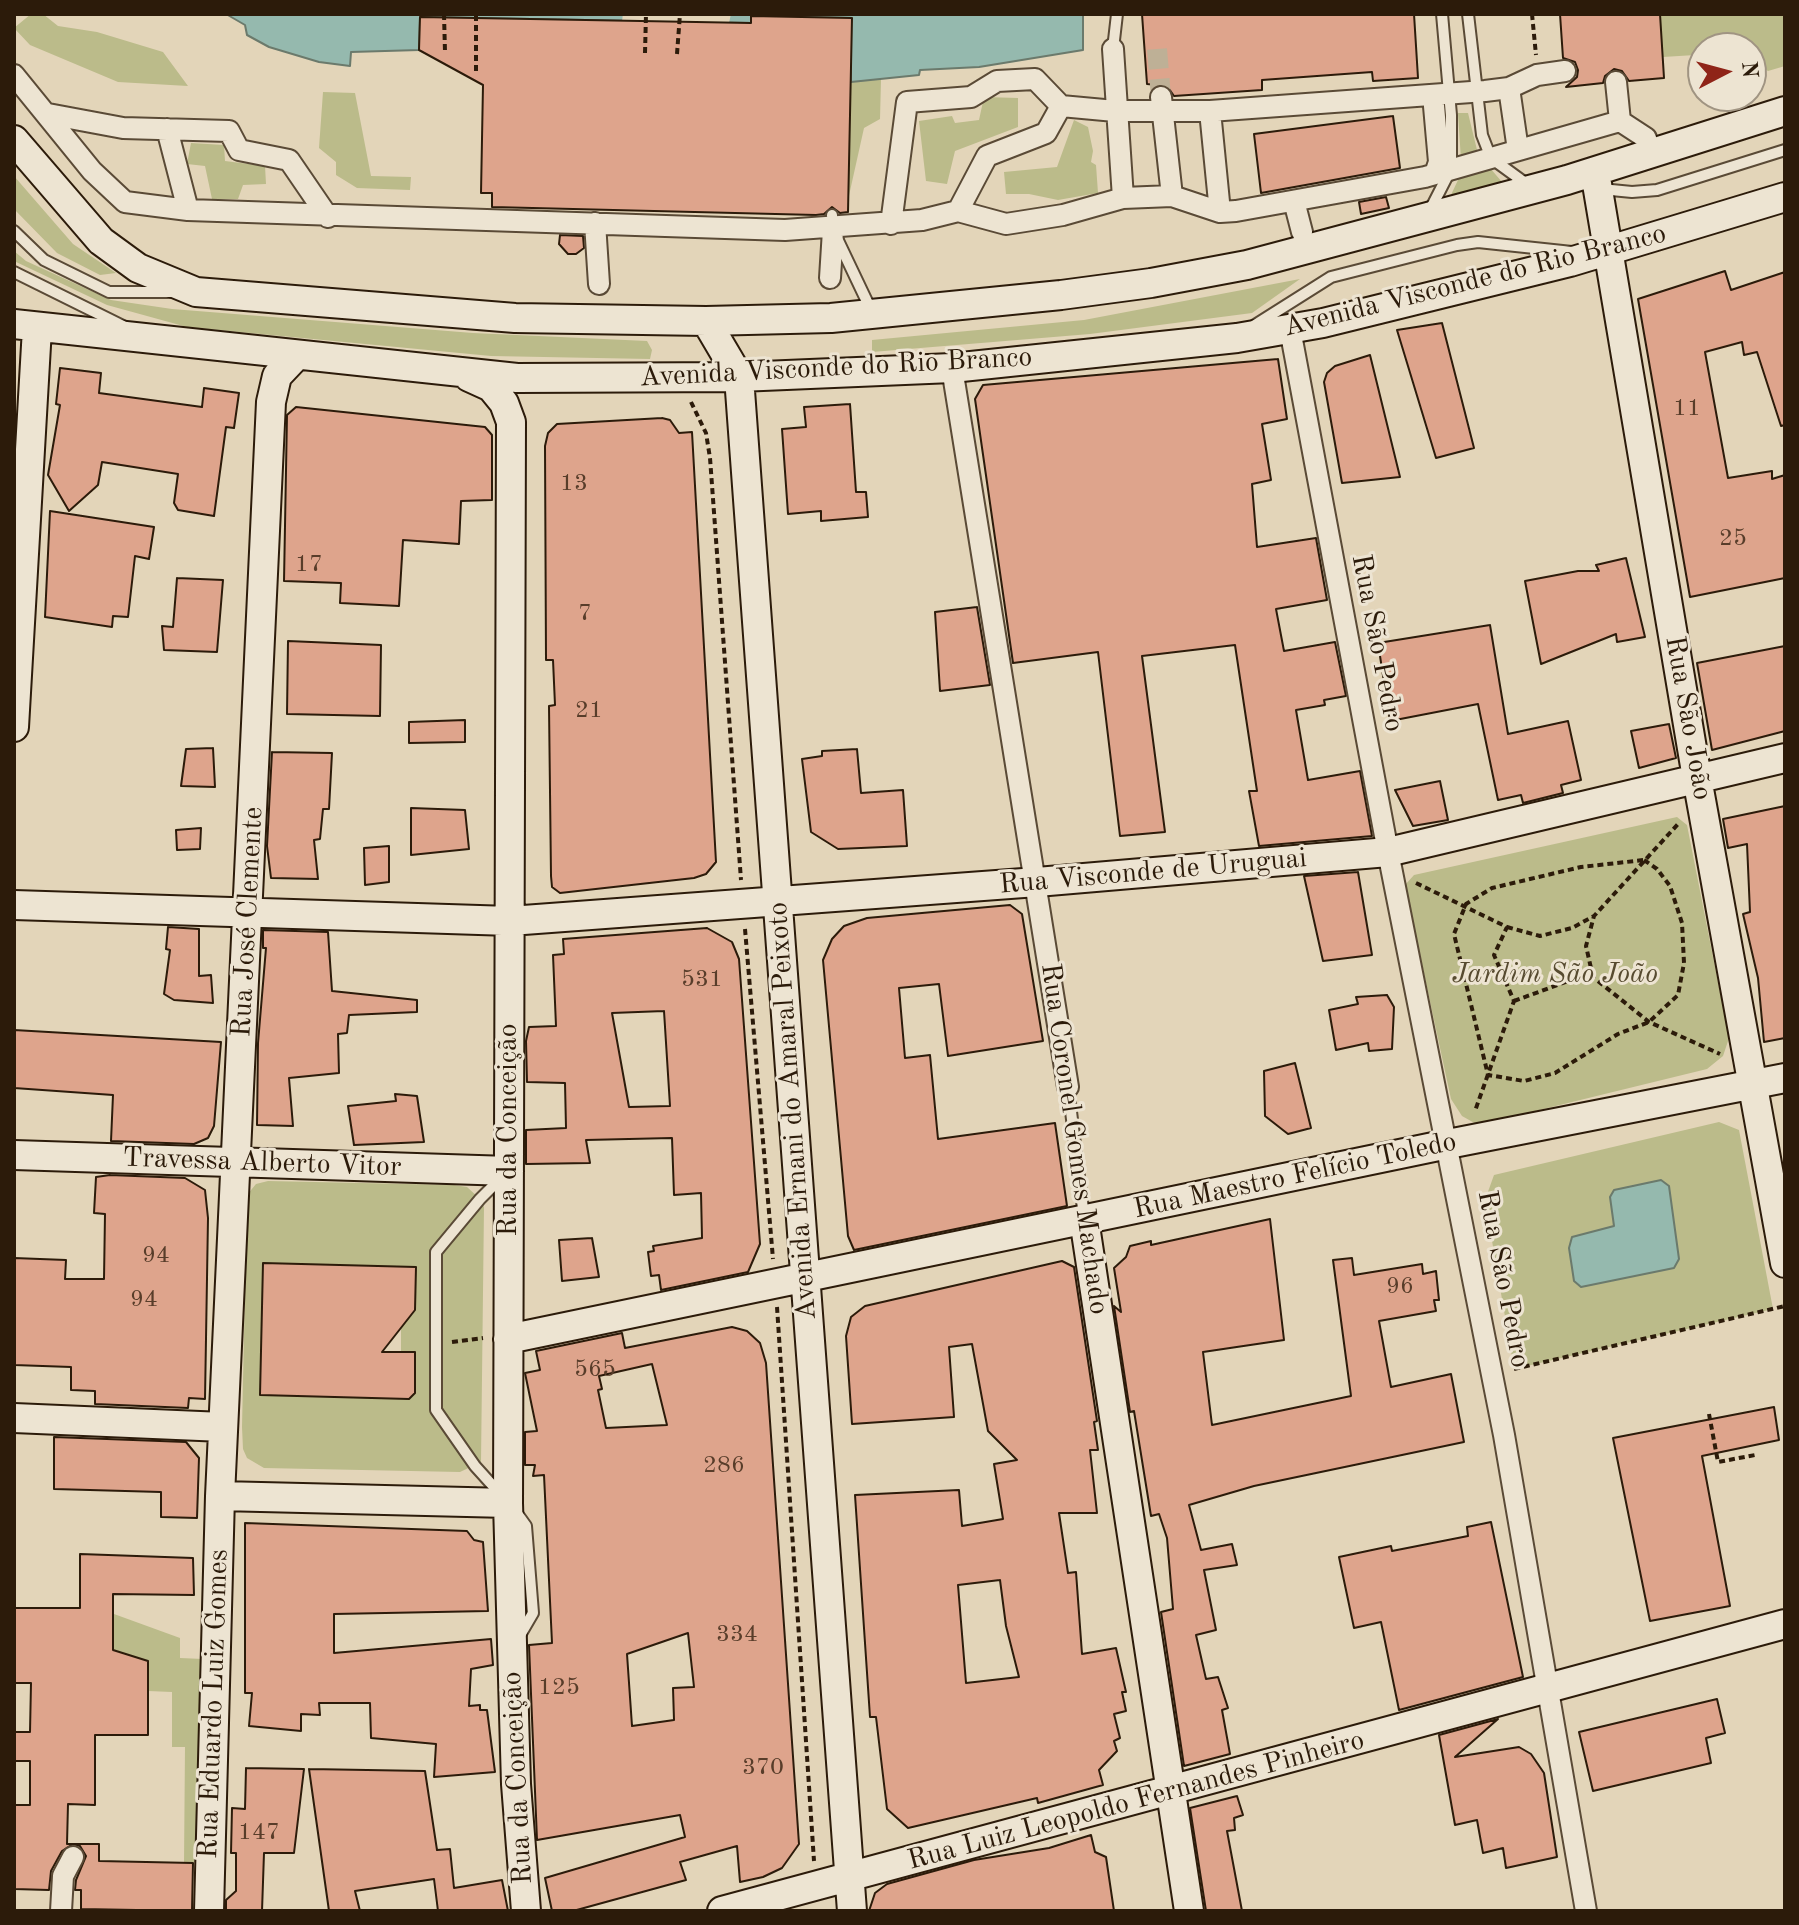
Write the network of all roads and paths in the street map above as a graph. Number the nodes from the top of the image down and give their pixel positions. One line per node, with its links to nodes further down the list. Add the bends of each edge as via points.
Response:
1 (444, 14): 10 (path)
2 (476, 14): 13 (path)
3 (646, 14): 11 (path)
4 (680, 14): 12 (path)
5 (1117, 14): 9 (lane)
6 (1442, 14): 20 (lane)
7 (1468, 14): 19 (lane)
8 (1532, 14): 16 (path)
9 (1113, 49): 23 (street)
10 (445, 52)
11 (645, 53)
12 (677, 54)
13 (476, 71)
14 (1565, 71): 16 (street)
15 (14, 75): 26 (street)
16 (1537, 75): 18 (street)
17 (1616, 82): 27 (street)
18 (1509, 88): 19 (street); 31 (street)
19 (1475, 91): 20 (street); 33 (lane)
20 (1441, 94): 24 (street); 34 (street)
21 (1163, 104): 23 (street); 24 (street); 37 (street)
22 (1061, 106): 23 (street); 42 (street, via 1046,133 987,156); 48 (street, via 1035,79 997,81 971,97 907,102)
23 (1115, 111): 39 (street)
24 (1210, 111): 43 (street)
25 (1785, 111): 35 (main road, Avenida Visconde do Rio Branco)
26 (48, 114): 28 (street, via 123,128); 41 (street, via 92,171 125,202)
27 (1620, 121): 29 (street); 31 (street)
28 (167, 129): 41 (street); 44 (street, via 229,131 239,150 289,160)
29 (1646, 138)
30 (14, 140): 55 (main road, Avenida Visconde do Rio Branco, via 101,241 148,273)
31 (1518, 150): 33 (street)
32 (1785, 150): 35 (lane, Avenida Visconde do Rio Branco, via 1657,190 1632,192)
33 (1491, 158): 34 (street); 36 (lane)
34 (1443, 172): 40 (street); 45 (lane, via 1438,199)
35 (1596, 180): 36 (main road, Avenida Visconde do Rio Branco); 51 (main road, Rua São João)
36 (1533, 188): 45 (main road, Avenida Visconde do Rio Branco)
37 (1172, 196): 39 (street); 43 (street)
38 (1785, 197): 51 (main road, Avenida Visconde do Rio Branco)
39 (1123, 198): 42 (street, via 1006,224)
40 (1294, 201): 43 (street); 50 (street)
41 (188, 210): 44 (street)
42 (958, 211): 48 (street)
43 (1220, 212)
44 (328, 217): 47 (street)
45 (1416, 221): 56 (main road, Avenida Visconde do Rio Branco, via 1247,265 1151,283)
46 (832, 222): 47 (street, via 726,230); 48 (street); 53 (street); 56 (lane)
47 (595, 223): 54 (street)
48 (891, 224)
49 (14, 231): 55 (lane, via 44,260 109,292)
50 (1302, 232)
51 (1601, 253): 59 (main road, Avenida Visconde do Rio Branco); 60 (lane, via 1457,245 1331,277); 69 (main road, Rua São João)
52 (18, 272): 61 (lane)
53 (830, 278)
54 (599, 284)
55 (196, 292): 57 (main road, Avenida Visconde do Rio Branco, via 515,318)
56 (873, 314): 57 (main road, Avenida Visconde do Rio Branco)
57 (706, 321): 65 (main road, Avenida Ernani do Amaral Peixoto)
58 (25, 326): 61 (main road, Avenida Visconde do Rio Branco); 67 (main road)
59 (1290, 329): 60 (main road, Avenida Visconde do Rio Branco); 71 (street, Rua São Pedro)
60 (1237, 338): 63 (main road, Avenida Visconde do Rio Branco)
61 (150, 340): 62 (main road, Avenida Visconde do Rio Branco)
62 (296, 356): 64 (main road, Avenida Visconde do Rio Branco); 78 (main road, Rua José Clemente, via 277,376 271,402)
63 (952, 368): 65 (main road, Avenida Visconde do Rio Branco); 73 (street, Rua Coronel Gomes Machado)
64 (461, 373): 66 (main road, Avenida Visconde do Rio Branco); 80 (main road, Rua da Conceição, via 491,387 511,422)
65 (739, 377): 66 (main road, Avenida Visconde do Rio Branco); 74 (main road, Avenida Ernani do Amaral Peixoto)
66 (674, 378): 75 (path, via 699,416 710,458)
67 (14, 727)
68 (1785, 758): 69 (main road, Rua Visconde de Uruguai)
69 (1697, 778): 71 (main road, Rua Visconde de Uruguai); 88 (main road, Rua São João)
70 (1682, 821): 72 (path)
71 (1388, 852): 73 (main road, Rua Visconde de Uruguai); 76 (path, via 1409,880); 90 (street, Rua São Pedro)
72 (1644, 860): 76 (path, via 1581,867 1492,888); 79 (path); 84 (path, via 1670,886 1682,923 1684,963 1678,995)
73 (1037, 882): 74 (main road, Rua Visconde de Uruguai); 89 (street, Rua Coronel Gomes Machado)
74 (778, 901): 75 (main road, Rua Visconde de Uruguai); 96 (main road, Avenida Ernani do Amaral Peixoto)
75 (743, 904): 80 (main road, Rua Visconde de Uruguai); 97 (path)
76 (1466, 904): 81 (path); 86 (path, via 1454,934)
77 (14, 905): 78 (main road, Rua Visconde de Uruguai)
78 (250, 911): 80 (main road, Rua Visconde de Uruguai); 92 (main road, Rua José Clemente)
79 (1594, 916): 81 (path, via 1540,936); 82 (path, via 1586,946)
80 (510, 921): 93 (main road, Rua da Conceição)
81 (1507, 927): 83 (path, via 1494,955)
82 (1593, 977): 83 (path, via 1582,976); 84 (path)
83 (1514, 1001): 86 (path)
84 (1649, 1022): 85 (path); 86 (path, via 1618,1034 1555,1073 1524,1081)
85 (1723, 1056)
86 (1488, 1075): 90 (path, via 1471,1122)
87 (1785, 1078): 88 (main road, Rua Maestro Felício Toledo)
88 (1753, 1085): 90 (main road, Rua Maestro Felício Toledo); 95 (main road, Rua São João)
89 (1068, 1087): 94 (lane, Rua Coronel Gomes Machado)
90 (1448, 1144): 94 (main road, Rua Maestro Felício Toledo); 101 (street, Rua São Pedro)
91 (14, 1155): 92 (main road, Travessa Alberto Vitor)
92 (235, 1163): 93 (main road, Travessa Alberto Vitor); 104 (main road, Rua José Clemente)
93 (509, 1171): 99 (main road, Rua da Conceição); 100 (lane, via 436,1252)
94 (1084, 1219): 96 (main road, Rua Maestro Felício Toledo); 110 (main road, Rua Coronel Gomes Machado)
95 (1785, 1263)
96 (804, 1277): 97 (main road, Rua Maestro Felício Toledo); 112 (main road, Avenida Ernani do Amaral Peixoto)
97 (775, 1283): 99 (main road, Rua Maestro Felício Toledo); 113 (path)
98 (1785, 1306): 101 (path)
99 (508, 1336): 100 (path); 107 (main road, Rua da Conceição)
100 (436, 1343): 107 (lane, via 436,1410)
101 (1492, 1372): 109 (street, Rua São Pedro)
102 (1709, 1414): 105 (path, via 1718,1462)
103 (14, 1418): 104 (main road)
104 (223, 1427): 106 (main road, Rua José Clemente)
105 (1755, 1455)
106 (220, 1496): 107 (main road); 115 (main road, Rua Eduardo Luiz Gomes)
107 (508, 1503): 116 (main road, Rua da Conceição)
108 (1785, 1624): 109 (main road, Rua Luiz Leopoldo Fernandes Pinheiro)
109 (1549, 1688): 110 (main road, Rua Luiz Leopoldo Fernandes Pinheiro); 120 (street, Rua São Pedro)
110 (1170, 1791): 112 (main road, Rua Luiz Leopoldo Fernandes Pinheiro); 119 (main road, Rua Coronel Gomes Machado)
111 (73, 1857): 114 (street, via 63,1876)
112 (849, 1879): 113 (main road, Rua Luiz Leopoldo Fernandes Pinheiro); 118 (main road, Avenida Ernani do Amaral Peixoto)
113 (816, 1887): 117 (main road, Rua Luiz Leopoldo Fernandes Pinheiro)
114 (61, 1911)
115 (209, 1911)
116 (526, 1911)
117 (722, 1911)
118 (852, 1911)
119 (1189, 1911)
120 (1586, 1911)

